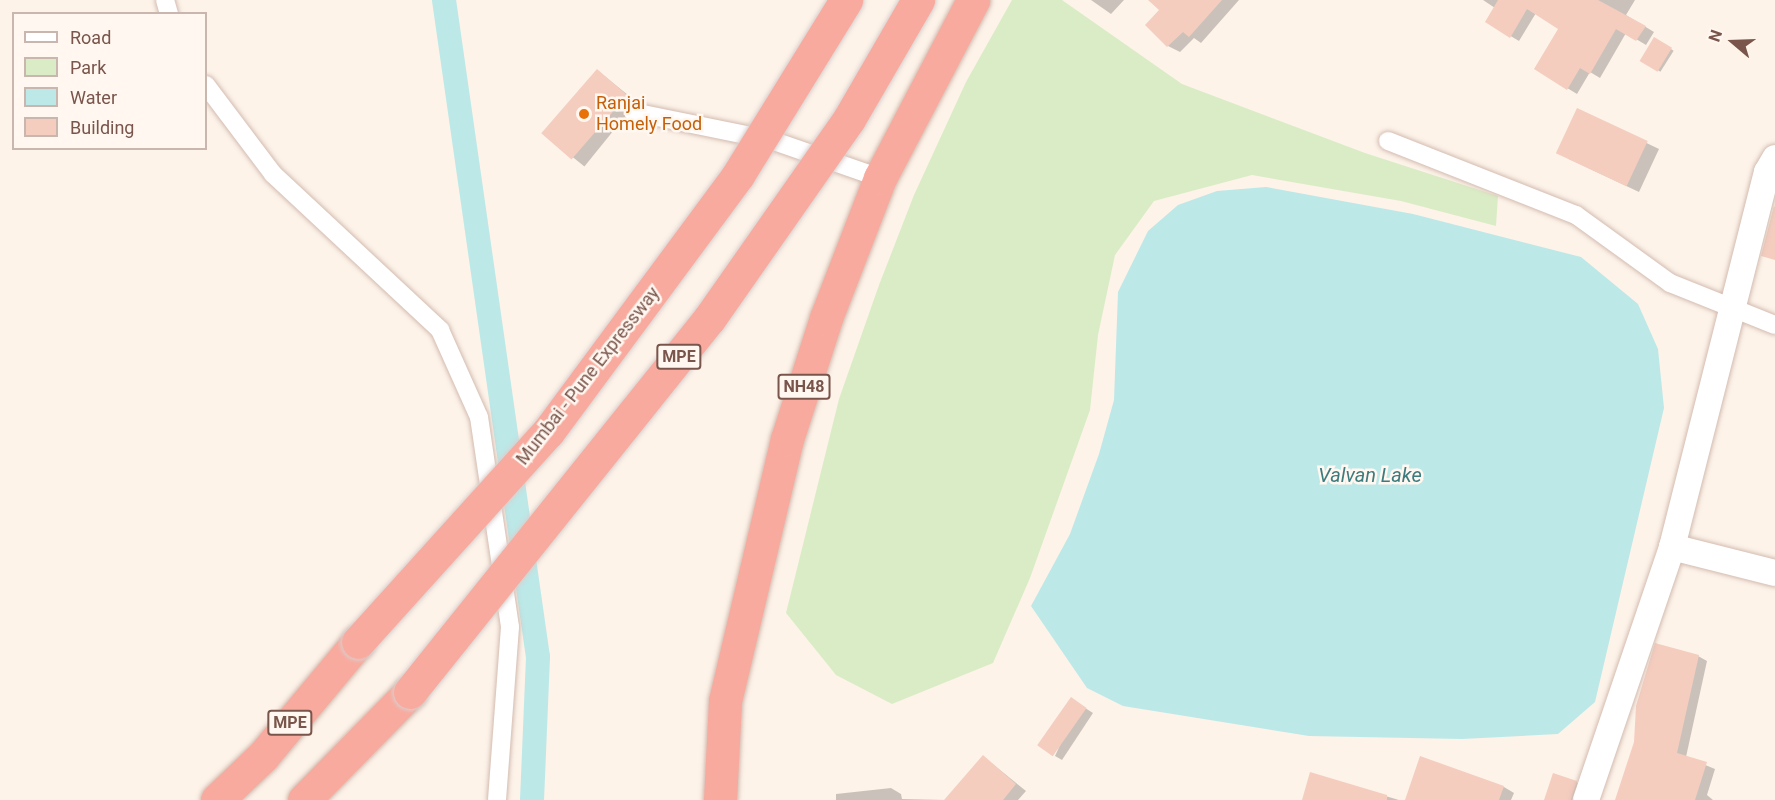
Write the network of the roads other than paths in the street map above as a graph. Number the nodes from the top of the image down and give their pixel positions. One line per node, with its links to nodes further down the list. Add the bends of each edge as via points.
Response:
1 (846, 0): 13 (highway, Mumbai - Pune Expressway / MPE, bridge, via 738,175 548,432 358,642 262,756)
2 (918, 0): 14 (highway, MPE, bridge, via 849,119 709,319 410,692)
3 (973, 0): 8 (highway, NH48)
4 (207, 86): 15 (street, via 273,174 440,330 479,417 510,627)
5 (633, 112): 8 (street, via 771,140)
6 (1388, 141): 9 (street, via 1576,215 1670,283)
7 (1775, 159): 9 (main road, via 1767,172)
8 (880, 178): 16 (highway, NH48, via 826,318 787,439 725,701)
9 (1732, 309): 10 (street); 11 (main road)
10 (1775, 325)
11 (1672, 547): 12 (main road); 17 (main road)
12 (1775, 573)
13 (217, 800)
14 (304, 800)
15 (496, 800)
16 (720, 800)
17 (1586, 800)

